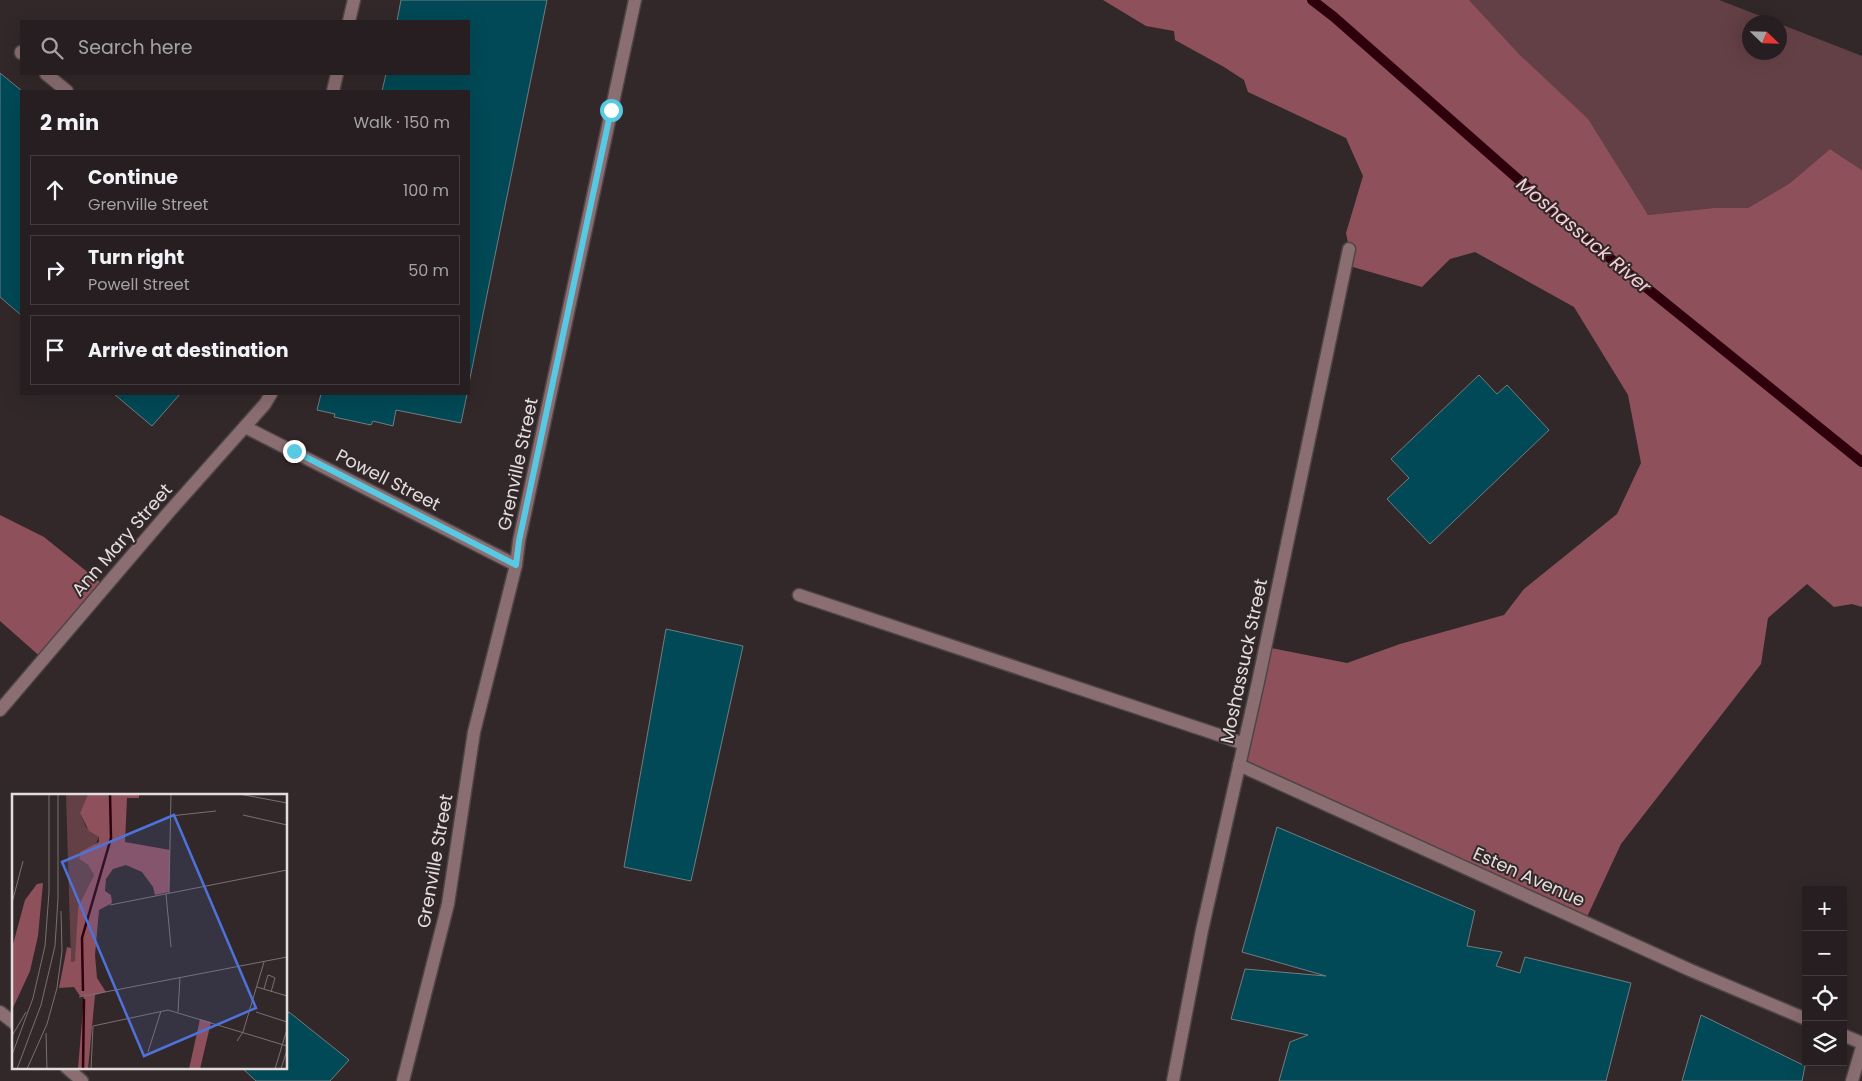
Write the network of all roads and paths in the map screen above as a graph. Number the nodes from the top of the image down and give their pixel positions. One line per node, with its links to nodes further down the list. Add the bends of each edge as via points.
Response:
1 (354, 0): 3 (street)
2 (635, 0): 11 (street, Grenville Street)
3 (349, 20)
4 (47, 75): 6 (street)
5 (337, 75): 7 (street)
6 (66, 90)
7 (333, 90)
8 (1348, 248): 14 (street, Moshassuck Street)
9 (270, 395): 10 (street, Ann Mary Street)
10 (245, 427): 11 (street, Powell Street); 13 (street, Ann Mary Street)
11 (516, 565): 24 (street, Grenville Street, via 474,732 448,904)
12 (799, 595): 14 (street)
13 (0, 710)
14 (1244, 744): 15 (street, Moshassuck Street)
15 (1239, 765): 17 (street, Esten Avenue, via 1690,970); 25 (street, Moshassuck Street)
16 (0, 1012): 18 (street)
17 (1802, 1017)
18 (12, 1021)
19 (1847, 1037): 20 (street)
20 (1862, 1043)
21 (1862, 1047): 26 (street)
22 (67, 1068): 23 (street)
23 (82, 1081)
24 (403, 1081)
25 (1172, 1081)
26 (1852, 1081)

